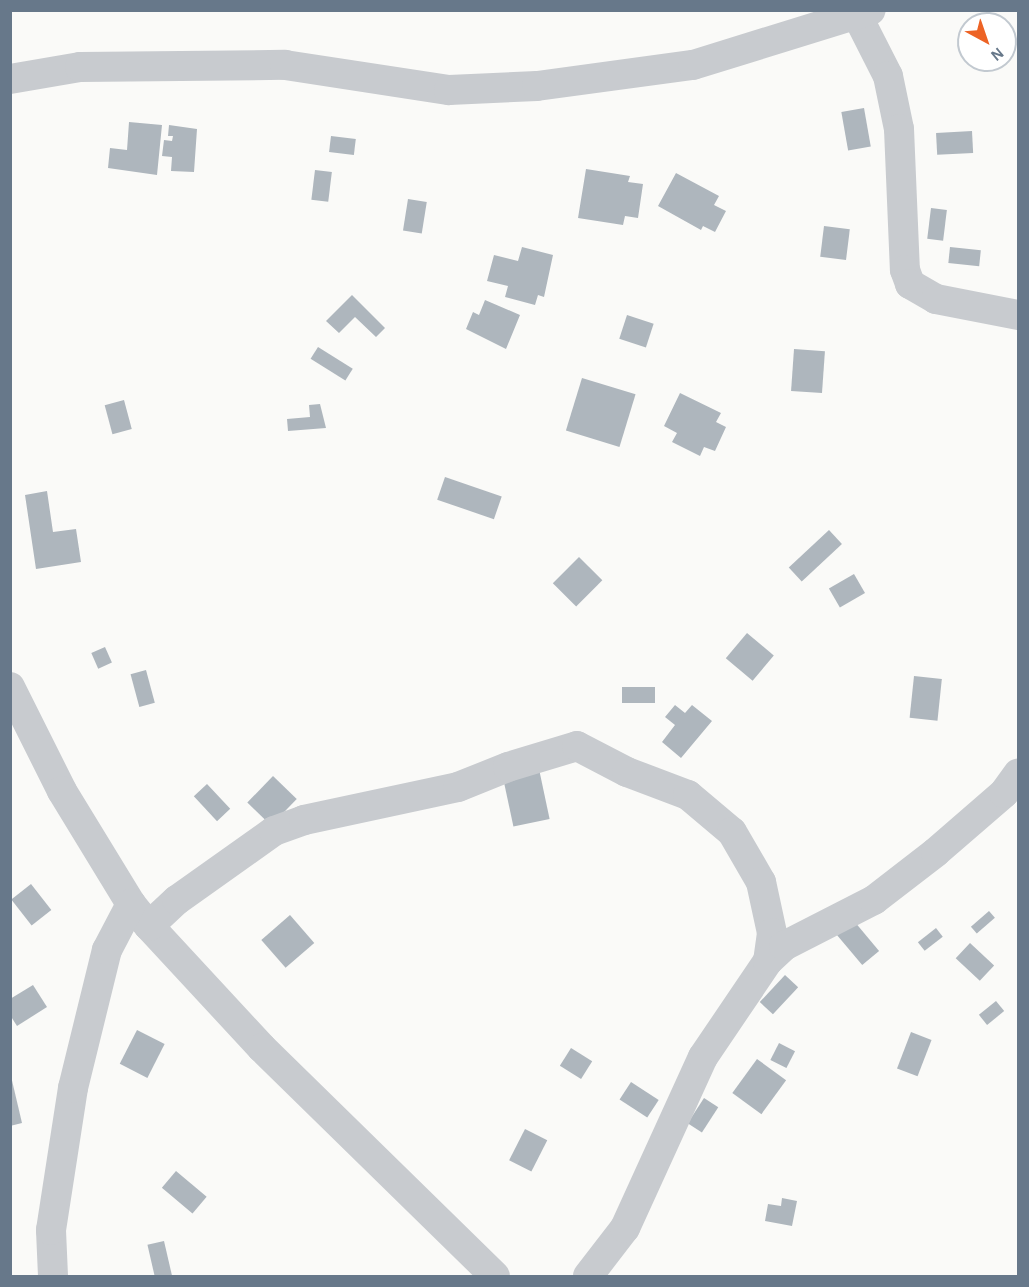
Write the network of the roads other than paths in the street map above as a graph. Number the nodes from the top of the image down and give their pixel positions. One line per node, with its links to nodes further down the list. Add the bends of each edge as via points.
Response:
1 (864, 13): 2 (street, via 693,65 537,87 449,90 285,65 80,67); 3 (street, via 888,76 899,129 904,270 910,284 936,299)
2 (10, 79)
3 (1018, 315)
4 (10, 687): 6 (street, via 62,791)
5 (1018, 774): 7 (street, via 987,808 874,900 784,946)
6 (140, 915): 7 (street, via 177,900 274,831 304,820 458,787 577,746 627,772 688,795 732,832 761,882 772,933); 8 (street, via 107,950 74,1088 51,1230); 9 (street, via 262,1048)
7 (768, 961): 10 (street, via 703,1057 625,1228)
8 (53, 1276)
9 (495, 1276)
10 (588, 1276)

